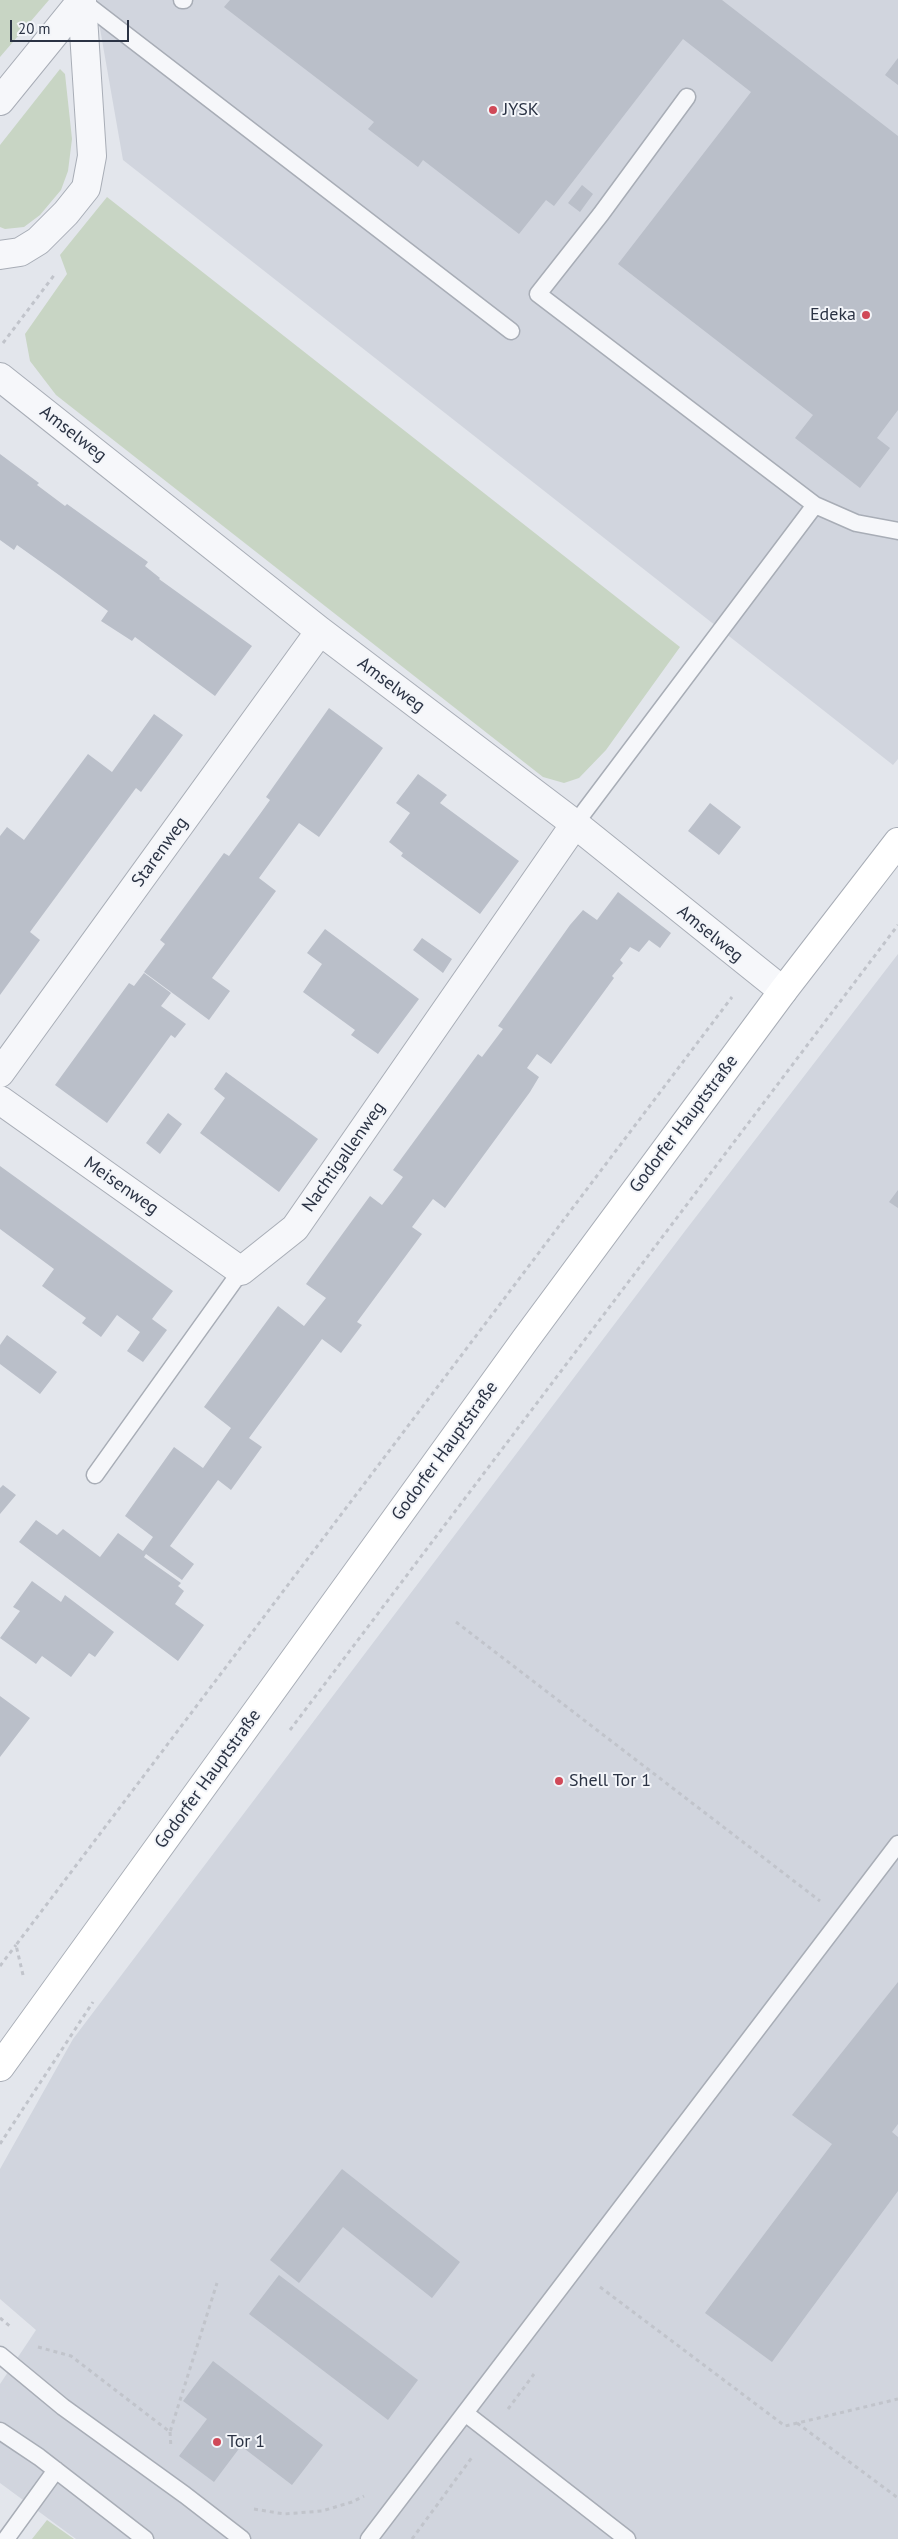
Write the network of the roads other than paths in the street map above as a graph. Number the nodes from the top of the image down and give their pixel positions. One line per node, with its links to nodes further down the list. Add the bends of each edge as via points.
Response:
1 (82, 0): 3 (street); 4 (street, via 92,156 86,188 38,241 20,252); 5 (lane)
2 (688, 97): 7 (lane, via 538,294)
3 (0, 101)
4 (0, 255)
5 (510, 331)
6 (0, 377): 9 (street, Amselweg)
7 (815, 505): 8 (lane, via 856,523); 10 (lane)
8 (898, 531)
9 (320, 631): 10 (street, Amselweg); 13 (street, Starenweg)
10 (575, 824): 12 (street, Amselweg); 15 (street, Nachtigallenweg, via 295,1228)
11 (898, 842): 12 (main road, Godorfer Hauptstraße)
12 (783, 991): 18 (main road, Godorfer Hauptstraße, via 525,1340)
13 (0, 1074)
14 (0, 1100): 15 (street, Meisenweg)
15 (241, 1271): 16 (lane, Nachtigallenweg)
16 (95, 1475)
17 (898, 1844): 20 (lane)
18 (0, 2067)
19 (0, 2356): 25 (lane, via 63,2407)
20 (465, 2413): 26 (lane); 27 (lane)
21 (0, 2431): 22 (lane)
22 (56, 2470): 23 (lane); 24 (lane)
23 (6, 2539)
24 (145, 2539)
25 (242, 2539)
26 (369, 2539)
27 (627, 2539)

